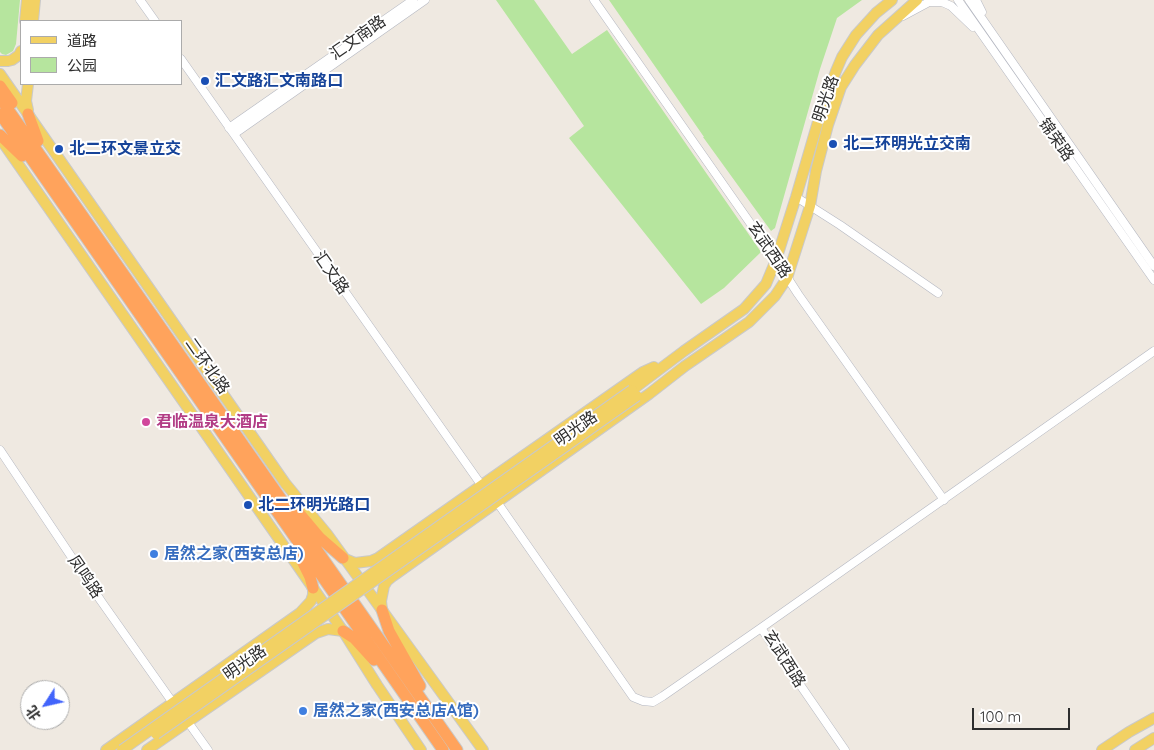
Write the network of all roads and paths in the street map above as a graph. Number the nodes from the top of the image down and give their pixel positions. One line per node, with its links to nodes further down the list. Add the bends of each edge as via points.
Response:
1 (27, 0): 12 (main road)
2 (35, 0): 13 (main road)
3 (140, 0): 14 (street)
4 (413, 0): 28 (street, 汇文南路)
5 (425, 0): 28 (street, 汇文南路)
6 (594, 0): 34 (street, 玄武西路)
7 (917, 0): 15 (main road, 明光路)
8 (958, 0): 17 (street, 锦荣路)
9 (969, 0): 16 (street, 锦荣路)
10 (976, 0): 16 (street)
11 (889, 1): 32 (main road, 明光路, via 865,24 842,57 822,108)
12 (25, 20)
13 (33, 20)
14 (153, 20)
15 (890, 23): 17 (street, via 929,2 942,2 951,6); 33 (main road, 明光路, via 865,51 842,87 828,125)
16 (996, 38): 36 (street, 锦荣路)
17 (986, 40): 38 (street, 锦荣路)
18 (20, 53): 19 (main road, via 12,60)
19 (0, 60)
20 (182, 60): 28 (street, 汇文路)
21 (0, 74): 26 (main road)
22 (28, 85): 26 (main road)
23 (0, 86): 30 (highway)
24 (0, 98): 40 (highway, 二环北路)
25 (0, 114): 41 (highway, 二环北路)
26 (28, 114): 30 (highway); 56 (main road, via 286,484)
27 (0, 124): 31 (highway)
28 (232, 131): 51 (street, 汇文路)
29 (0, 136): 31 (highway); 57 (main road)
30 (38, 141): 35 (highway)
31 (22, 156): 45 (highway)
32 (796, 197): 33 (street); 34 (main road, 明光路)
33 (810, 206): 37 (main road, 明光路); 39 (street)
34 (776, 260): 37 (street, 玄武西路); 42 (main road, 明光路, via 766,284 744,309)
35 (124, 262): 40 (highway); 49 (highway)
36 (1154, 266)
37 (787, 278): 44 (main road, 明光路, via 775,296 749,322); 52 (street, 玄武西路)
38 (1154, 280)
39 (938, 293)
40 (141, 299): 48 (highway, 二环北路)
41 (159, 341): 45 (highway); 48 (highway, 二环北路)
42 (684, 351): 47 (main road, 明光路); 51 (main road, via 643,372)
43 (1154, 351): 52 (street, 玄武西路)
44 (685, 366): 47 (main road, 明光路); 53 (main road, 明光路)
45 (169, 367): 46 (highway)
46 (181, 384): 48 (highway); 55 (highway)
47 (635, 393): 69 (main road, 明光路, bridge); 70 (main road, 明光路, bridge)
48 (207, 401): 49 (highway); 66 (highway, 二环北路); 74 (highway, 二环北路)
49 (235, 421): 54 (highway)
50 (0, 450): 63 (street, 凤鸣路)
51 (482, 486): 56 (main road, via 378,558 355,563)
52 (944, 500): 59 (street, 玄武西路)
53 (497, 502): 58 (main road, 明光路, via 386,581); 59 (street, via 633,698 652,702 663,696)
54 (300, 513): 56 (highway, via 320,538); 62 (highway)
55 (298, 553): 57 (highway); 61 (highway)
56 (343, 558): 58 (main road)
57 (313, 588): 60 (main road); 63 (main road, via 311,601 300,613)
58 (382, 610): 62 (highway, via 389,631); 76 (main road)
59 (761, 628): 77 (street, 玄武西路)
60 (343, 631): 61 (highway); 65 (main road, via 328,629 316,633); 73 (main road)
61 (374, 660): 74 (highway, via 424,731)
62 (419, 684): 66 (highway)
63 (172, 703): 68 (main road)
64 (1154, 718): 78 (main road)
65 (188, 722): 71 (main road); 72 (street)
66 (440, 725): 75 (highway, 二环北路)
67 (1154, 738): 79 (main road)
68 (106, 750)
69 (122, 750)
70 (133, 750)
71 (147, 750)
72 (208, 750)
73 (421, 750)
74 (443, 750)
75 (457, 750)
76 (483, 750)
77 (845, 750)
78 (1102, 750)
79 (1135, 750)

